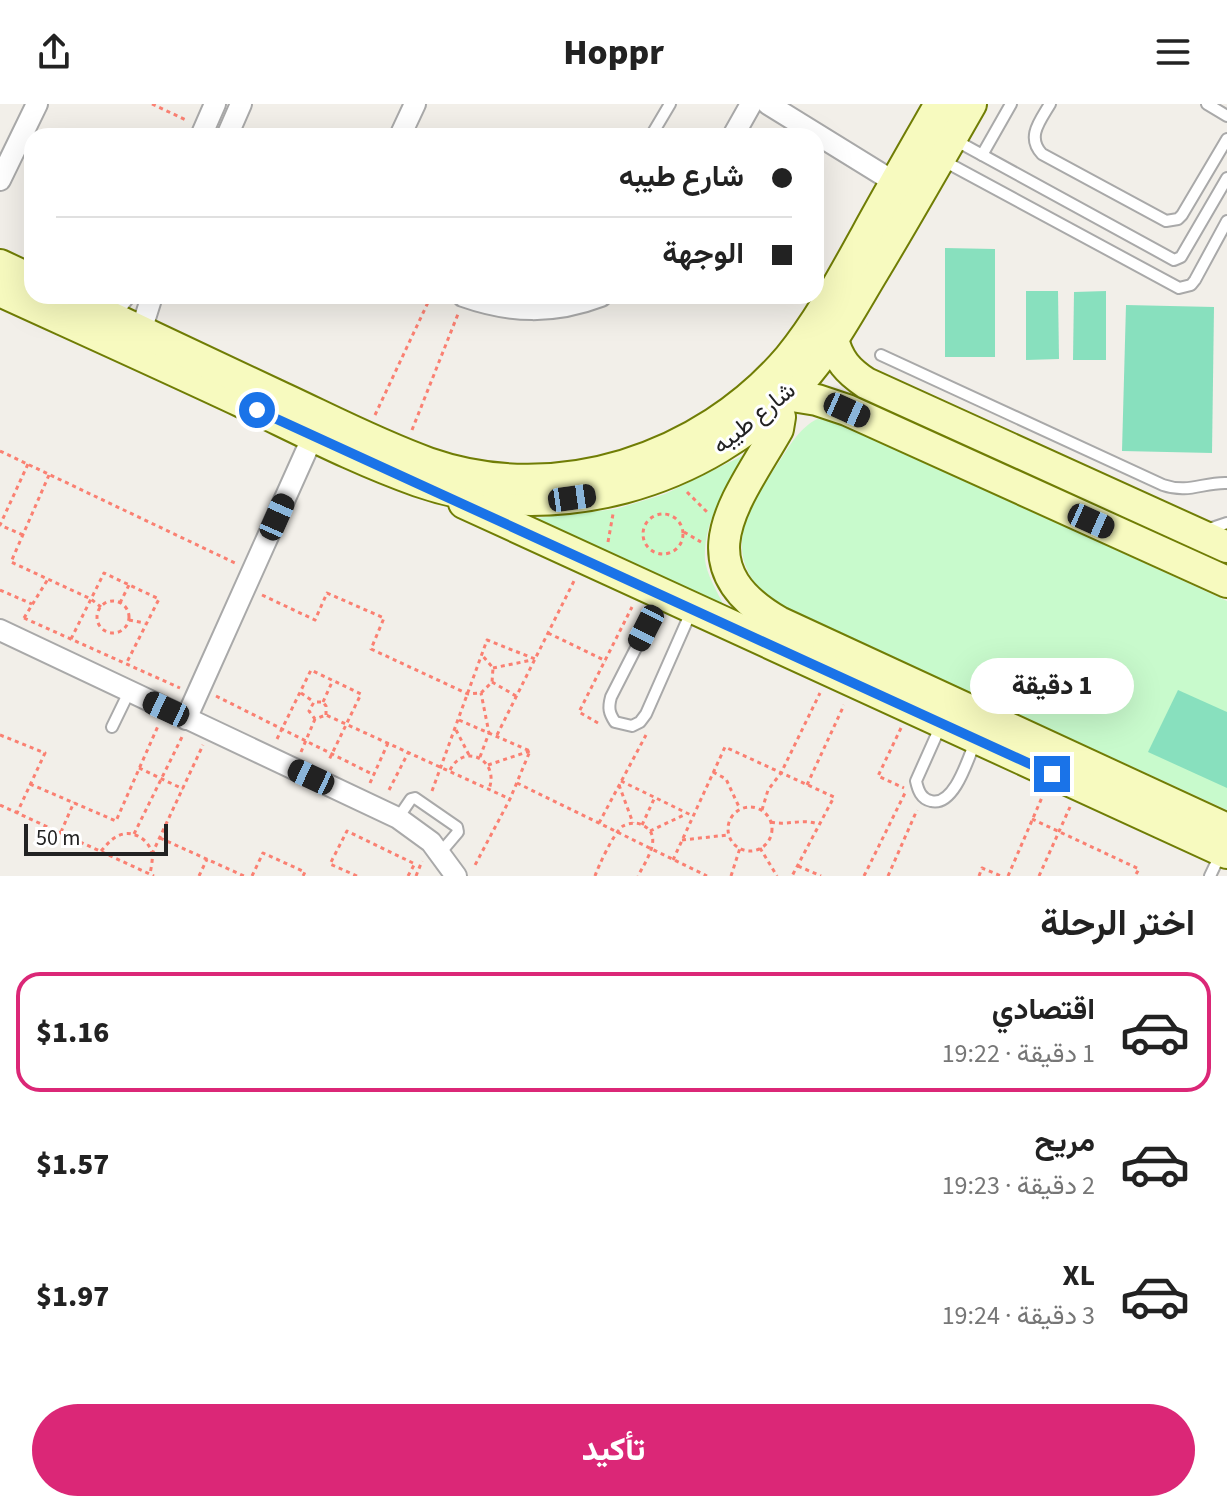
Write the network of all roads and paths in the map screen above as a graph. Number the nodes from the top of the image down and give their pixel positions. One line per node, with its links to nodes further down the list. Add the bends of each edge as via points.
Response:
1 (152, 104): 16 (path)
2 (215, 104): 17 (street)
3 (241, 104): 18 (street)
4 (415, 104): 19 (street)
5 (670, 104): 20 (lane)
6 (751, 104): 21 (street)
7 (768, 104): 22 (street)
8 (940, 104): 30 (street, شارع طيبه)
9 (971, 104): 26 (street, شارع طيبه)
10 (1011, 104): 27 (lane)
11 (1050, 104): 25 (lane, via 1034,132 1042,154 1166,221 1182,215)
12 (1207, 104): 14 (lane)
13 (35, 105): 15 (street)
14 (1227, 116)
15 (24, 128)
16 (195, 128)
17 (204, 128)
18 (230, 128)
19 (404, 128)
20 (656, 128)
21 (738, 128)
22 (807, 128)
23 (24, 129): 29 (street)
24 (824, 138): 30 (street)
25 (1227, 139)
26 (946, 148): 27 (lane); 30 (street, شارع طيبه); 31 (lane, via 1179,288 1195,280)
27 (982, 155): 28 (lane, via 1174,260 1181,257)
28 (1227, 178)
29 (0, 180)
30 (907, 189): 44 (street, شارع طيبه); 51 (street, شارع طيبه, via 789,357 733,412 682,443 613,469 542,478 456,470)
31 (1227, 221)
32 (0, 265): 33 (street)
33 (24, 276)
34 (0, 291): 35 (street, شارع طيبه)
35 (24, 296)
36 (59, 304): 43 (street, شارع طيبه)
37 (84, 304): 43 (street, شارع طيبه)
38 (150, 304): 45 (street)
39 (427, 304): 49 (path)
40 (461, 304): 51 (path)
41 (490, 304): 42 (street, via 543,311)
42 (578, 304)
43 (109, 315): 45 (street, شارع طيبه)
44 (833, 339): 47 (street, شارع طيبه); 62 (street, via 844,365 866,383)
45 (143, 344): 48 (street, شارع طيبه); 49 (street, شارع طيبه)
46 (881, 355): 55 (lane, via 1163,485 1184,490)
47 (781, 400): 54 (street, شارع طيبه, via 732,441 696,462 603,494 510,499); 61 (street, via 778,429 731,510); 68 (street, via 817,400 847,410)
48 (313, 436): 54 (street, شارع طيبه); 65 (street)
49 (364, 436): 51 (street, شارع طيبه)
50 (0, 451): 52 (path)
51 (403, 452)
52 (28, 464): 53 (path); 63 (path, via 0,525)
53 (49, 475): 63 (path); 65 (path)
54 (419, 482): 66 (street)
55 (1227, 483)
56 (685, 490): 61 (path)
57 (616, 505): 66 (path)
58 (654, 506): 59 (path)
59 (662, 514): 59 (path, via 648,521 643,535 649,549 665,555 679,547 684,532 676,518)
60 (1227, 523): 62 (lane)
61 (723, 534): 178 (street, via 729,575 764,614)
62 (1197, 534): 64 (street)
63 (23, 535): 67 (path, via 11,562)
64 (1227, 547)
65 (252, 570): 110 (street)
66 (594, 570): 72 (street); 82 (path)
67 (48, 579): 73 (path); 75 (path)
68 (1227, 582)
69 (129, 585): 73 (path, via 104,573); 74 (path); 80 (path, via 159,599)
70 (0, 590): 75 (path)
71 (260, 594): 98 (path, via 315,620 327,593 384,618 371,649)
72 (663, 595): 77 (street); 77 (lane, via 608,706 623,726 640,722 646,714)
73 (91, 599): 76 (path); 83 (path)
74 (120, 603): 76 (path); 79 (path)
75 (32, 604): 78 (path)
76 (101, 607): 79 (path, via 97,619 103,630 122,631)
77 (693, 609): 114 (street)
78 (24, 618): 81 (path); 83 (path)
79 (129, 620): 80 (path)
80 (147, 623): 87 (path)
81 (10, 627): 95 (street)
82 (548, 633): 85 (path); 86 (path)
83 (71, 639): 87 (path)
84 (482, 655): 85 (path, via 487,640); 88 (path); 98 (path)
85 (535, 659): 88 (path); 100 (path)
86 (606, 661)
87 (126, 664): 92 (path)
88 (493, 668): 91 (path)
89 (333, 680): 96 (path, via 311,670); 104 (path); 112 (path, via 361,694)
90 (185, 682): 92 (path)
91 (492, 682): 97 (path); 100 (path)
92 (180, 688): 102 (path)
93 (218, 688): 99 (path)
94 (822, 688): 138 (path)
95 (129, 692): 102 (street); 115 (lane)
96 (300, 692): 103 (path); 116 (path)
97 (481, 693): 98 (path); 119 (path)
98 (468, 694): 111 (path)
99 (216, 696): 105 (path); 106 (path)
100 (517, 696): 121 (path)
101 (847, 699): 144 (path)
102 (169, 700): 110 (street); 133 (path)
103 (314, 702): 104 (path); 109 (path, via 309,711)
104 (323, 702): 107 (path)
105 (216, 704)
106 (241, 708): 108 (path); 116 (path)
107 (326, 715): 109 (path); 112 (path)
108 (236, 718)
109 (315, 719): 123 (path)
110 (188, 720): 118 (street); 141 (path)
111 (459, 720): 117 (path); 119 (path)
112 (347, 723): 124 (path); 128 (path)
113 (903, 723): 202 (path, via 878,776 907,789)
114 (942, 723): 122 (street); 150 (lane, via 916,781)
115 (112, 727)
116 (282, 729): 123 (path); 125 (path)
117 (456, 729): 129 (path); 134 (path)
118 (210, 730): 146 (path); 157 (street)
119 (489, 733): 121 (path); 131 (path)
120 (0, 735): 143 (path, via 45,753)
121 (496, 736): 126 (path)
122 (976, 739): 139 (street); 150 (lane, via 948,797)
123 (306, 741): 128 (path); 130 (path)
124 (388, 743): 127 (path); 140 (path)
125 (273, 746)
126 (530, 751): 132 (path); 142 (path)
127 (408, 753): 134 (path); 157 (path, via 385,797)
128 (331, 755): 135 (path); 140 (path)
129 (469, 755): 131 (path); 136 (path, via 460,757)
130 (298, 757)
131 (480, 757): 132 (path)
132 (488, 765): 148 (path)
133 (139, 768): 141 (path); 152 (path, via 116,821)
134 (442, 768): 136 (path); 154 (path)
135 (324, 769)
136 (450, 770): 148 (path)
137 (713, 772): 138 (path, via 725,747); 155 (path, via 726,779); 159 (path)
138 (781, 773): 144 (path); 156 (path)
139 (1052, 774): 145 (street); 160 (path)
140 (374, 775): 147 (path)
141 (162, 779): 146 (path); 169 (path)
142 (517, 783): 151 (path); 168 (path)
143 (30, 784): 152 (path); 158 (path)
144 (807, 785): 164 (path, via 834,797)
145 (1079, 786): 166 (path); 178 (street)
146 (183, 789): 171 (path)
147 (367, 789)
148 (489, 789): 151 (path)
149 (655, 797): 159 (path); 162 (path, via 620,783); 163 (path)
150 (923, 797): 203 (path)
151 (510, 799): 185 (path)
152 (74, 802): 167 (path)
153 (0, 805): 158 (path)
154 (426, 805): 157 (lane, via 414,798); 177 (lane, via 458,830)
155 (740, 809): 156 (path); 170 (path, via 729,820)
156 (762, 810): 161 (path)
157 (402, 812): 177 (street)
158 (17, 813): 167 (path)
159 (691, 814): 165 (path); 172 (path)
160 (1032, 819): 166 (path); 206 (path)
161 (771, 822): 164 (path, via 804,820); 174 (path, via 770,837)
162 (633, 823): 163 (path); 168 (path)
163 (642, 825): 165 (path)
164 (819, 825): 183 (path)
165 (650, 831): 175 (path)
166 (1059, 831): 207 (path); 208 (path, via 1139,869)
167 (60, 833): 176 (path)
168 (617, 833): 175 (path); 194 (path)
169 (134, 834): 176 (path, via 116,836); 179 (path, via 145,840)
170 (728, 835): 172 (path); 173 (path)
171 (160, 838): 179 (path); 180 (path)
172 (682, 840): 181 (path)
173 (740, 848): 174 (path); 198 (path)
174 (760, 848): 199 (path)
175 (652, 849): 181 (path); 195 (path)
176 (101, 852): 186 (path)
177 (441, 852): 185 (street)
178 (1222, 852)
179 (152, 854): 186 (path)
180 (207, 859): 187 (path); 188 (path)
181 (673, 860): 184 (path)
182 (415, 864): 191 (path, via 347,831 330,864); 192 (path); 193 (path, via 420,856)
183 (798, 866): 200 (path); 201 (path)
184 (695, 870): 196 (path); 197 (path)
185 (465, 872)
186 (152, 875)
187 (199, 876)
188 (244, 876)
189 (252, 876): 190 (path, via 263,853 305,872)
190 (303, 876)
191 (357, 876)
192 (408, 876)
193 (416, 876)
194 (595, 876)
195 (638, 876)
196 (692, 876)
197 (707, 876)
198 (731, 876)
199 (777, 876)
200 (792, 876)
201 (821, 876)
202 (864, 876)
203 (888, 876)
204 (979, 876): 205 (path, via 982,868)
205 (1001, 876)
206 (1008, 876)
207 (1039, 876)
208 (1135, 876)

